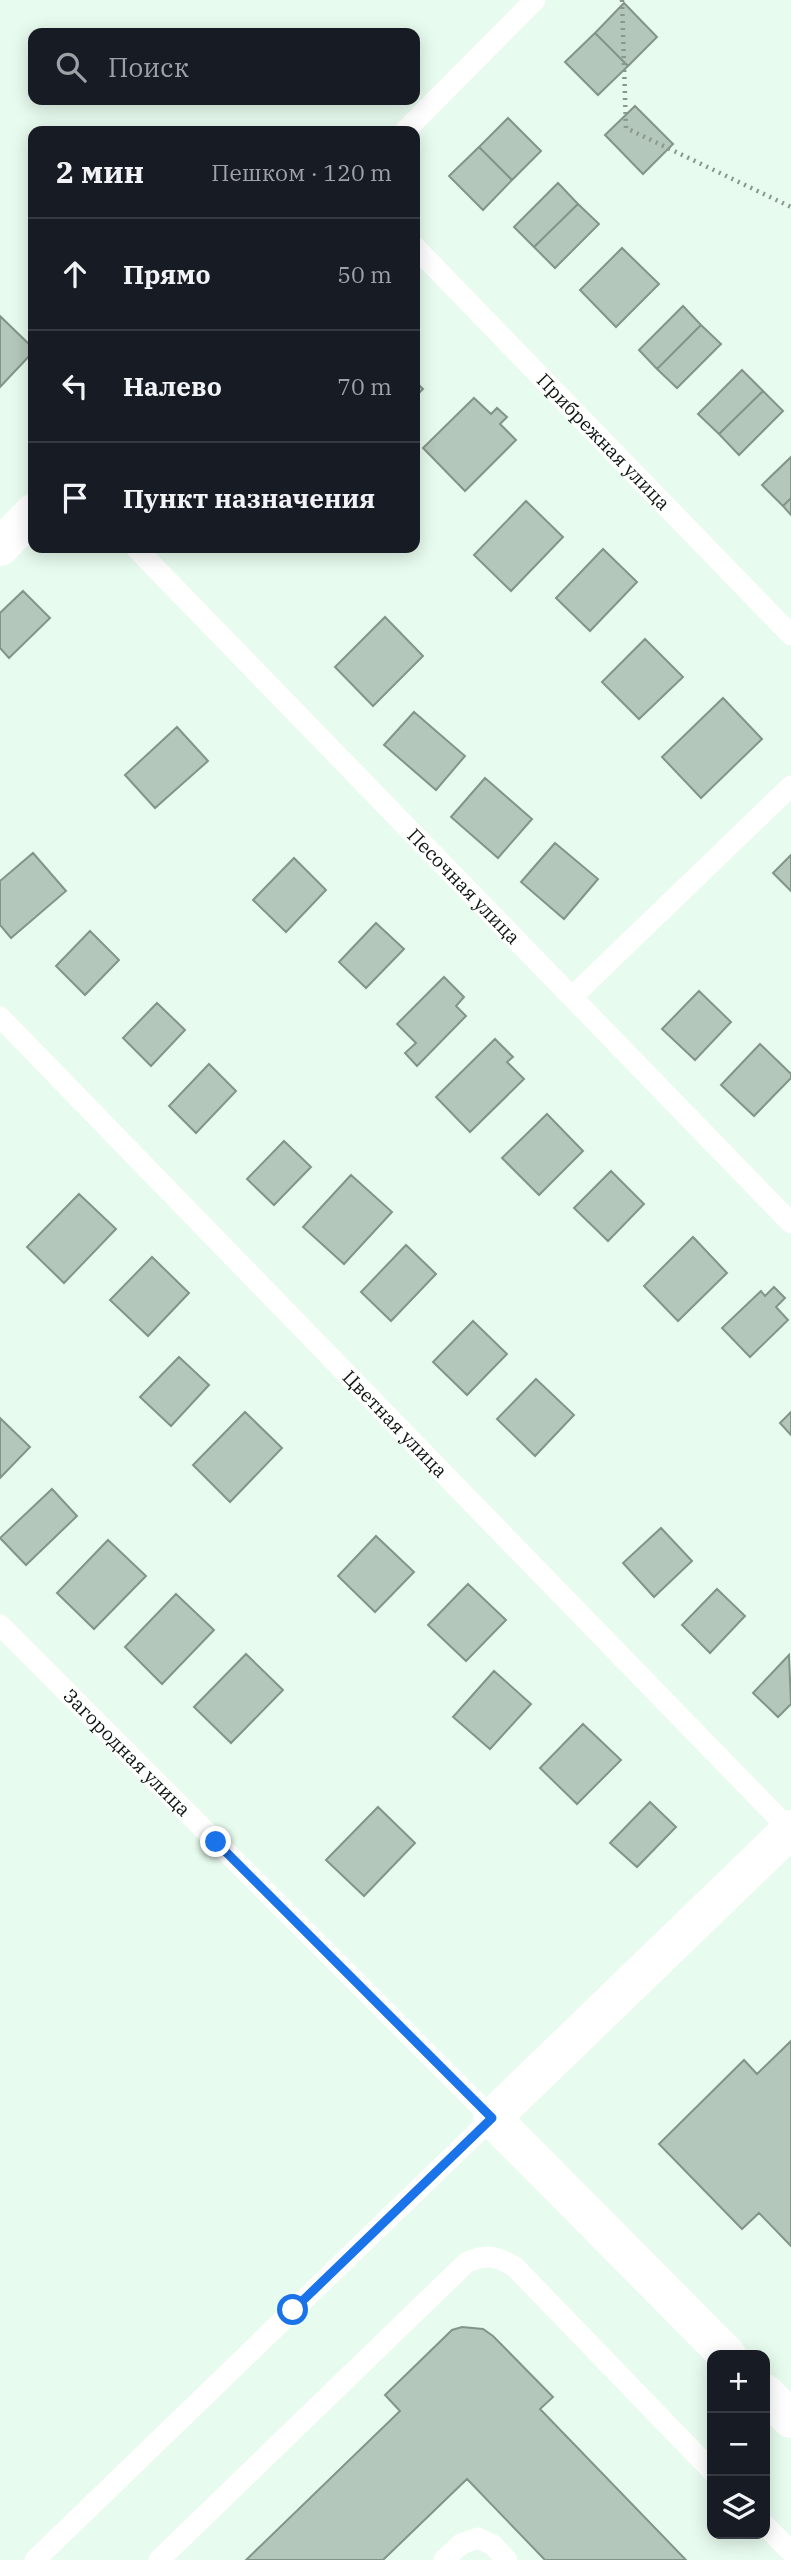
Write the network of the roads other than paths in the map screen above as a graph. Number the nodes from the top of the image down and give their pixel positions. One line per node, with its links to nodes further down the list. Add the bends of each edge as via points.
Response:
1 (535, 0): 2 (lane)
2 (409, 126)
3 (420, 252): 7 (lane, Прибрежная улица)
4 (28, 518): 5 (street)
5 (0, 547)
6 (141, 553): 9 (lane, Песочная улица)
7 (791, 635)
8 (791, 786): 9 (lane)
9 (572, 998): 11 (lane, Песочная улица)
10 (0, 1017): 13 (lane, Цветная улица)
11 (791, 1223)
12 (0, 1625): 14 (lane, Загородная улица)
13 (790, 1830): 14 (street)
14 (492, 2118): 15 (street); 21 (lane)
15 (722, 2350)
16 (770, 2398): 17 (street)
17 (791, 2419)
18 (707, 2466): 22 (lane, via 515,2267 498,2256 479,2256 466,2263)
19 (770, 2530): 20 (lane)
20 (791, 2552)
21 (35, 2560)
22 (159, 2560)
23 (444, 2560): 24 (lane, via 461,2544 478,2538)
24 (507, 2560)

